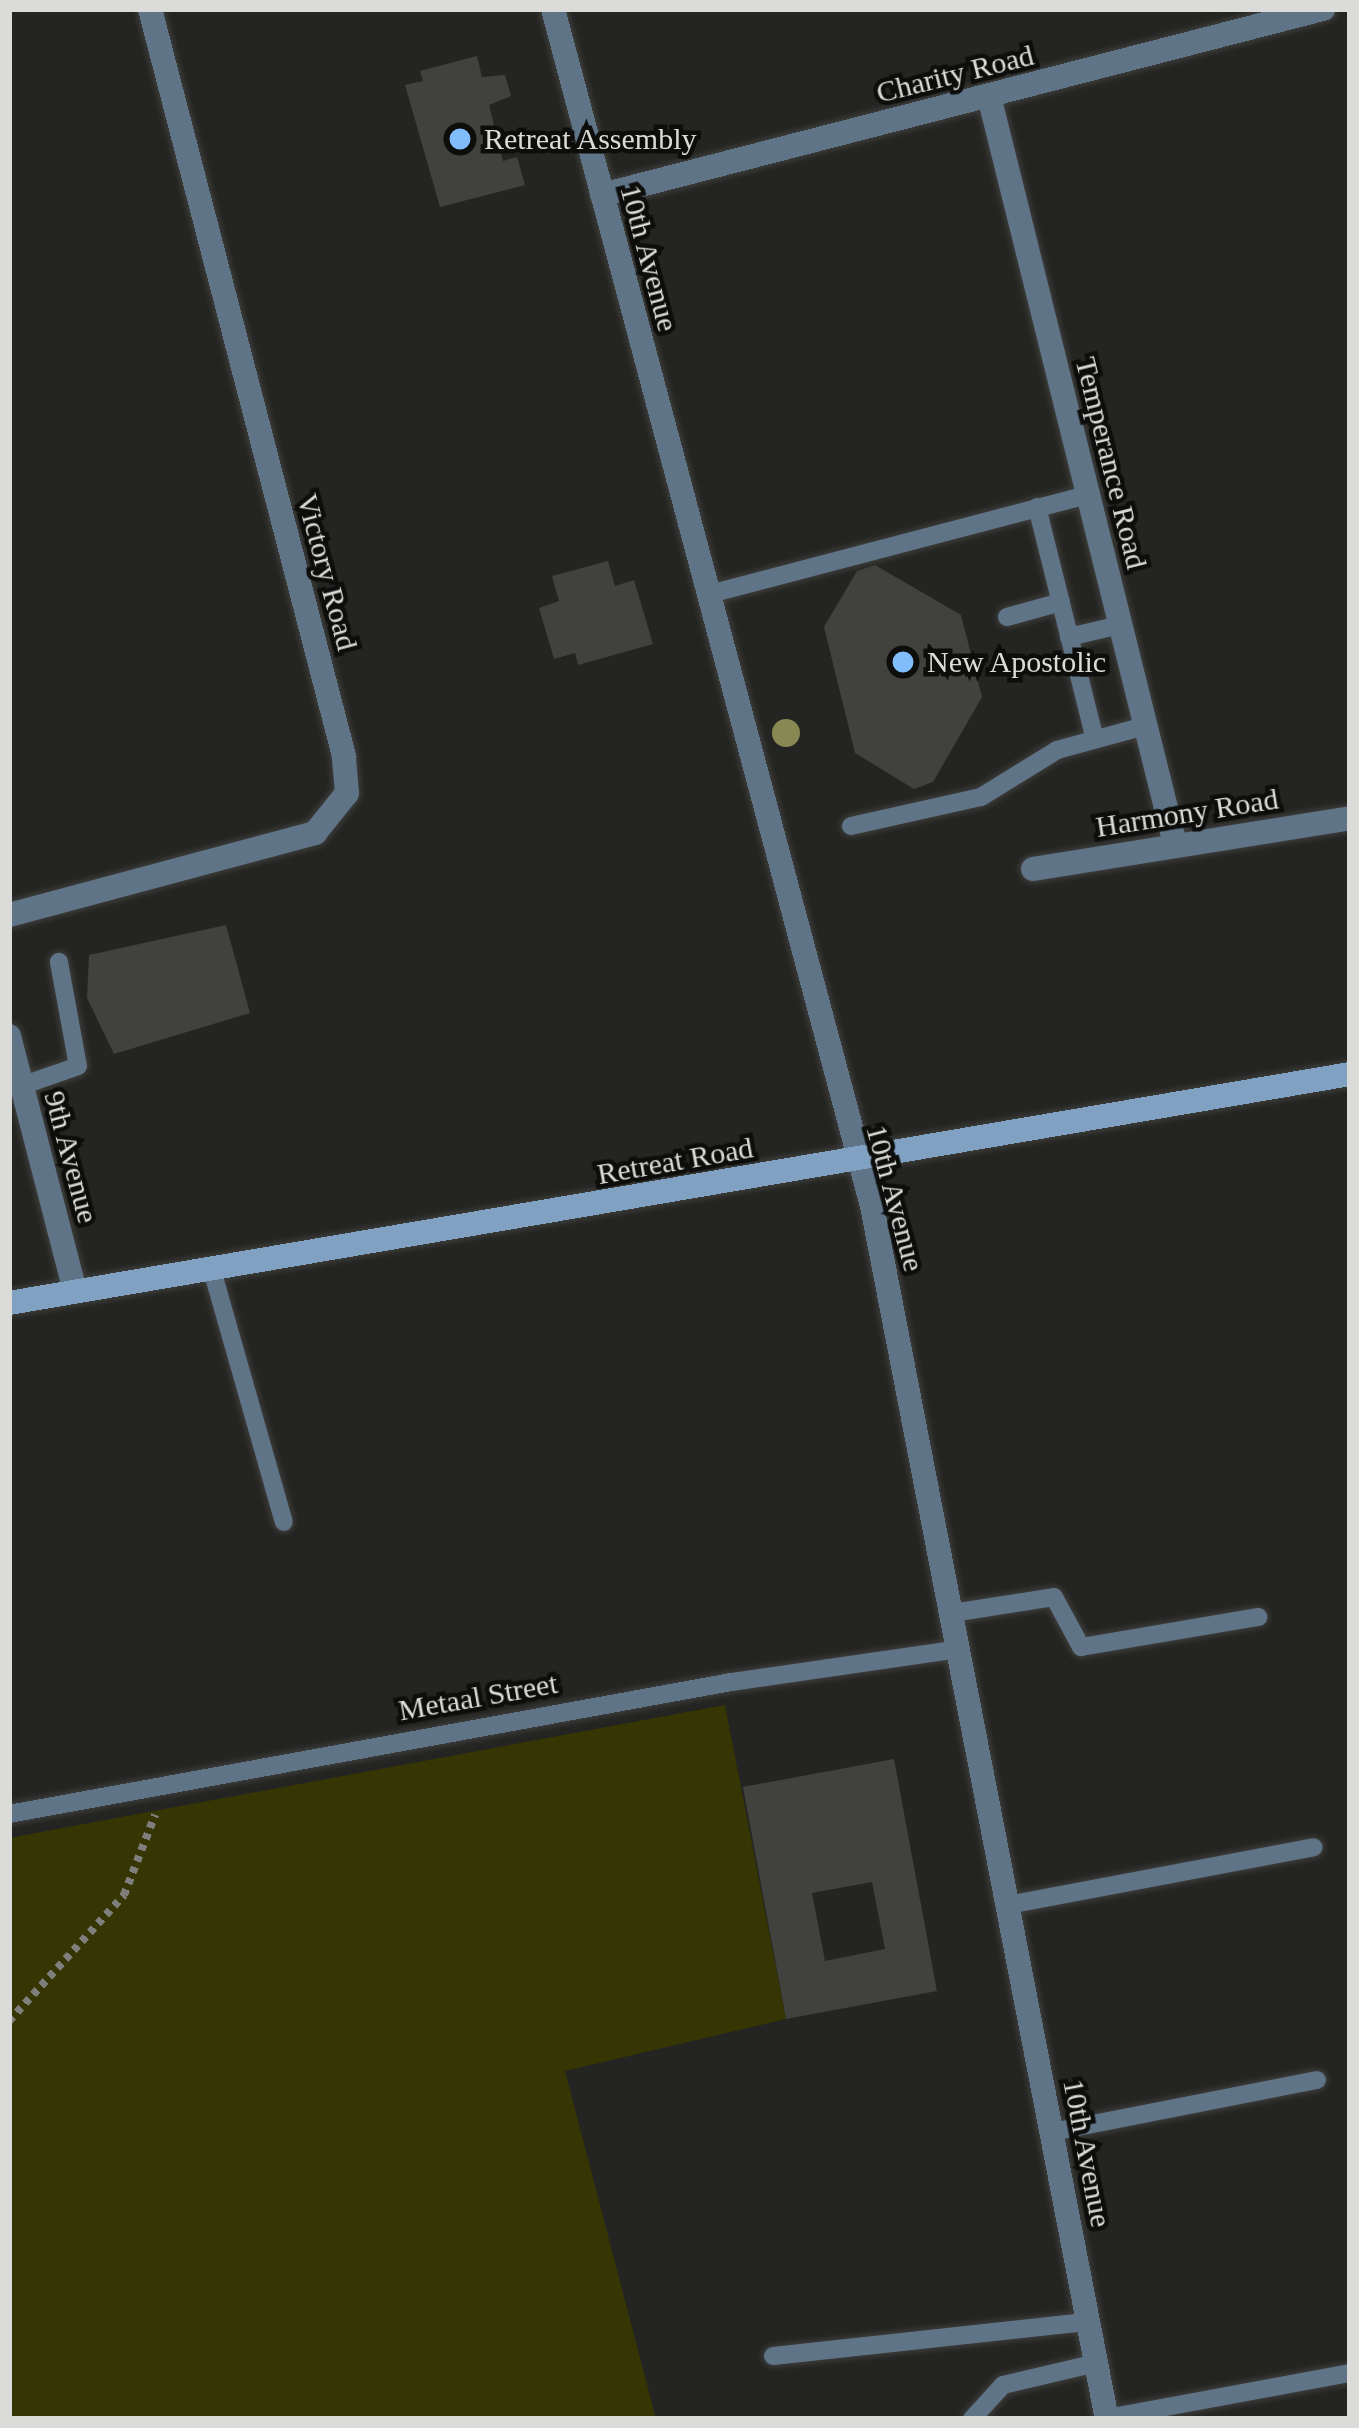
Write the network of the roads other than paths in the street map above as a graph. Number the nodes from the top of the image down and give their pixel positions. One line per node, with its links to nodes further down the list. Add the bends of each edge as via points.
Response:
1 (150, 9): 19 (street, Victory Road, via 344,756 346,793 329,824 299,839)
2 (553, 9): 5 (street, 10th Avenue)
3 (1323, 9): 4 (street, Charity Road)
4 (989, 96): 5 (street, Charity Road); 6 (street, Temperance Road)
5 (602, 195): 8 (street, 10th Avenue)
6 (1088, 495): 7 (lane); 11 (street, Temperance Road)
7 (1037, 507): 8 (lane); 9 (lane)
8 (706, 595): 24 (street, 10th Avenue)
9 (1061, 602): 10 (lane); 12 (lane)
10 (1006, 617)
11 (1120, 625): 12 (lane); 13 (street, Temperance Road)
12 (1070, 638): 14 (lane)
13 (1145, 726): 14 (lane); 17 (street, Temperance Road)
14 (1095, 740): 16 (lane, via 1049,753 981,797)
15 (1350, 818): 17 (street, Harmony Road)
16 (851, 826)
17 (1175, 844): 18 (street, Harmony Road)
18 (1033, 868)
19 (9, 915)
20 (59, 962): 23 (lane, via 78,1066)
21 (9, 1036): 23 (street, 9th Avenue)
22 (1350, 1074): 24 (main road, Retreat Road)
23 (22, 1087): 26 (street, 9th Avenue)
24 (857, 1161): 25 (main road, Retreat Road); 29 (street, 10th Avenue)
25 (212, 1270): 26 (main road, Retreat Road); 28 (lane)
26 (76, 1292): 27 (main road, Retreat Road)
27 (9, 1303)
28 (284, 1522)
29 (952, 1613): 30 (lane, via 1054,1597 1081,1647); 31 (street, 10th Avenue)
30 (1258, 1617)
31 (959, 1649): 32 (lane, Metaal Street, via 731,1682); 34 (street, 10th Avenue)
32 (9, 1814)
33 (1314, 1847): 34 (lane)
34 (1008, 1905): 36 (street, 10th Avenue)
35 (1317, 2080): 36 (lane)
36 (1052, 2132): 37 (street, 10th Avenue)
37 (1088, 2322): 38 (lane); 39 (street, 10th Avenue)
38 (773, 2356)
39 (1096, 2362): 41 (street, 10th Avenue); 42 (lane, via 1004,2385)
40 (1350, 2373): 41 (lane)
41 (1107, 2418)
42 (972, 2419)

